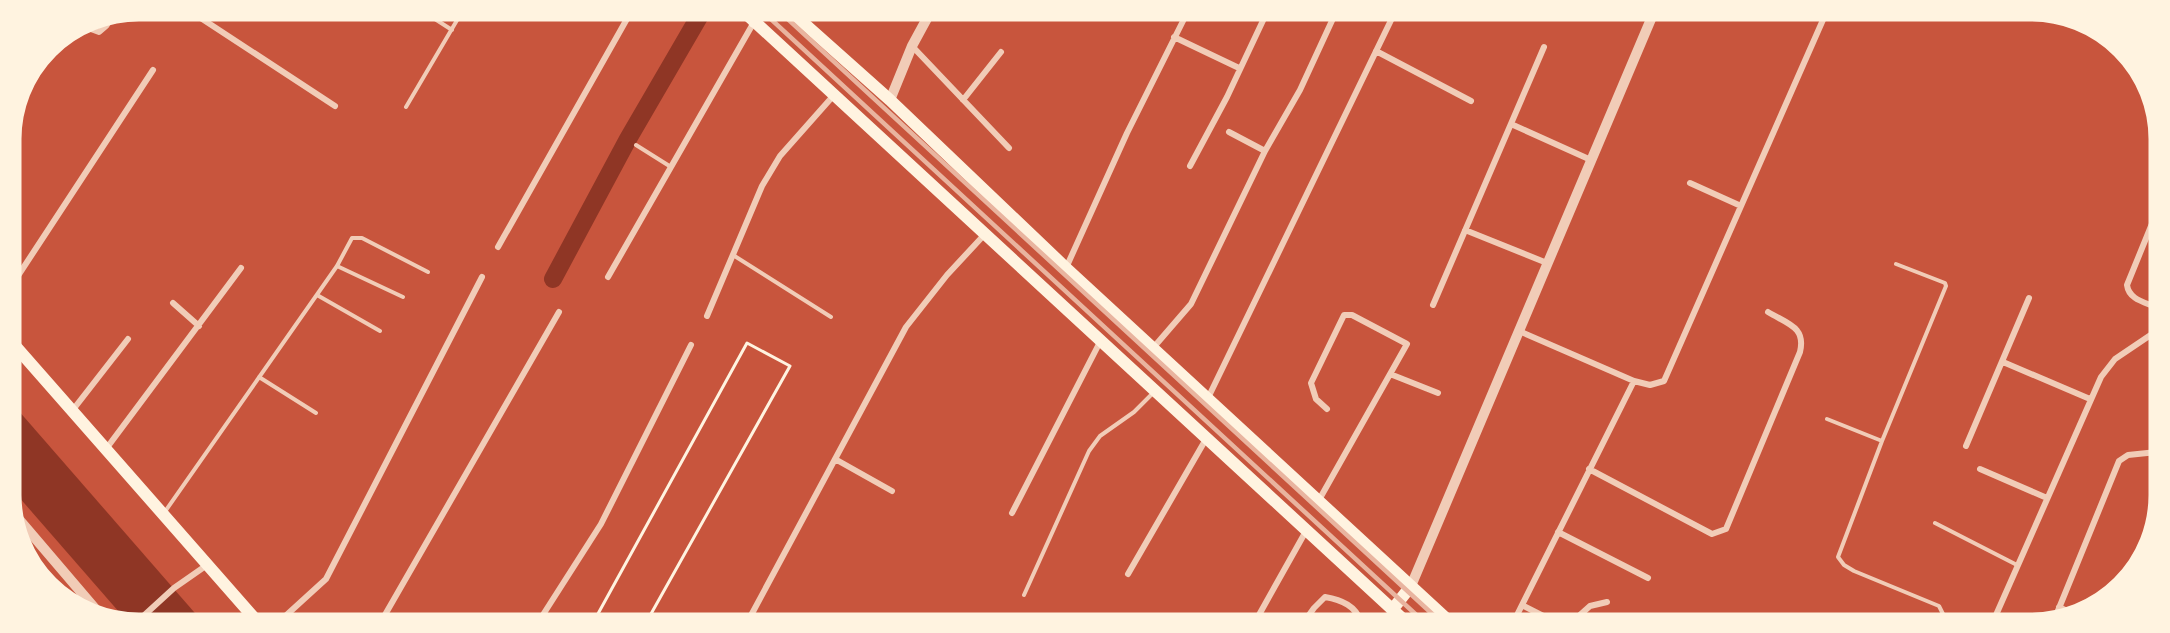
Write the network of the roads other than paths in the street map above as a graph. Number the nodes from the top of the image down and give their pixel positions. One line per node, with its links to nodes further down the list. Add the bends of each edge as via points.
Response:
1 (204, 20): 28 (street)
2 (436, 20): 16 (lane)
3 (458, 20): 16 (lane)
4 (626, 20): 43 (street)
5 (800, 20): 25 (main road)
6 (926, 20): 18 (street)
7 (1183, 20): 17 (street)
8 (1263, 20): 22 (street)
9 (1332, 20): 34 (street, via 1300,90)
10 (1391, 20): 20 (street)
11 (1651, 20): 35 (street)
12 (1823, 20): 39 (street)
13 (754, 22): 24 (main road); 37 (street)
14 (105, 25): 15 (street, via 99,32)
15 (92, 29)
16 (452, 30): 29 (lane)
17 (1174, 37): 22 (street); 49 (street)
18 (912, 46): 25 (street); 26 (street)
19 (1544, 47): 30 (street)
20 (1376, 51): 27 (street); 79 (street)
21 (1001, 52): 26 (street)
22 (1239, 68): 36 (street)
23 (153, 70): 51 (street)
24 (835, 94): 42 (main road); 44 (street, via 780,156 762,186)
25 (890, 100): 49 (main road)
26 (963, 100): 33 (street)
27 (1471, 101)
28 (334, 106)
29 (406, 107)
30 (1511, 124): 35 (street); 41 (street)
31 (1230, 132): 34 (street)
32 (636, 145): 37 (lane)
33 (1009, 148)
34 (1265, 151): 71 (street, via 1191,304)
35 (1591, 160): 45 (street)
36 (1190, 166)
37 (671, 167): 53 (street)
38 (1689, 183): 39 (street)
39 (1742, 206): 76 (street, via 1664,381 1650,385)
40 (2150, 229): 59 (street, via 2127,285 2131,297)
41 (1465, 230): 45 (street); 58 (street)
42 (985, 234): 69 (main road); 90 (street, via 906,327)
43 (498, 247)
44 (733, 255): 62 (street); 63 (lane)
45 (1547, 263): 66 (street)
46 (1896, 264): 86 (lane, via 1946,286)
47 (338, 266): 50 (lane, via 356,237); 54 (lane); 55 (lane)
48 (241, 268): 64 (street)
49 (1066, 268): 71 (main road)
50 (428, 272)
51 (20, 273)
52 (482, 277): 127 (street, via 326,579)
53 (608, 277)
54 (317, 295): 65 (lane); 75 (lane)
55 (403, 297)
56 (2029, 298): 73 (street)
57 (173, 303): 64 (street)
58 (1433, 305)
59 (2150, 305)
60 (559, 312): 128 (street)
61 (1768, 312): 91 (street, via 1799,330 1803,341 1726,530 1712,534)
62 (707, 316)
63 (831, 317)
64 (199, 326): 88 (street)
65 (380, 331)
66 (1519, 331): 76 (street); 106 (street)
67 (2150, 335): 80 (street, via 2115,359)
68 (128, 339): 82 (street)
69 (1101, 340): 77 (main road); 96 (street)
70 (691, 345): 129 (street, via 601,524)
71 (1153, 348): 79 (main road)
72 (20, 351): 82 (main road)
73 (2003, 362): 80 (street); 87 (street)
74 (1390, 374): 78 (street); 81 (street, via 1407,344 1352,315 1344,315 1311,382 1316,399); 95 (street)
75 (259, 377): 83 (lane); 97 (lane)
76 (1634, 381): 91 (street)
77 (1156, 391): 85 (main road); 107 (lane, via 1100,436 1089,451)
78 (1438, 393)
79 (1208, 398): 95 (main road)
80 (2090, 399): 94 (street)
81 (1327, 409)
82 (72, 411): 88 (main road)
83 (316, 413)
84 (1827, 419): 86 (lane)
85 (1206, 439): 99 (main road); 104 (street)
86 (1882, 441): 123 (lane, via 1838,557 1854,571 1939,606)
87 (1965, 446)
88 (106, 449): 97 (main road)
89 (2150, 453): 111 (street, via 2128,455 2119,461)
90 (835, 459): 93 (street); 130 (street)
91 (1589, 469): 100 (street)
92 (1980, 469): 94 (street)
93 (892, 491)
94 (2048, 498): 103 (street)
95 (1319, 500): 106 (main road)
96 (1012, 513)
97 (164, 514): 102 (main road)
98 (1935, 523): 103 (lane)
99 (1306, 531): 113 (main road); 115 (street)
100 (1558, 532): 105 (street); 110 (street)
101 (28, 537): 108 (street)
102 (207, 565): 125 (street); 126 (main road)
103 (2018, 565): 124 (street)
104 (1128, 574)
105 (1648, 578)
106 (1411, 586): 113 (main road); 119 (main road)
107 (1024, 595)
108 (88, 602)
109 (1607, 602): 122 (street, via 1590,606)
110 (1522, 605): 120 (street); 121 (street)
111 (2059, 607): 112 (street); 114 (street)
112 (2063, 609)
113 (1392, 610): 118 (main road)
114 (2058, 610)
115 (1260, 613)
116 (1310, 613): 117 (street, via 1325,597 1339,599)
117 (1358, 613)
118 (1396, 613)
119 (1441, 613)
120 (1518, 613)
121 (1538, 613)
122 (1582, 613)
123 (1943, 613)
124 (1997, 613)
125 (146, 614)
126 (251, 614)
127 (288, 614)
128 (386, 614)
129 (544, 614)
130 (752, 614)

